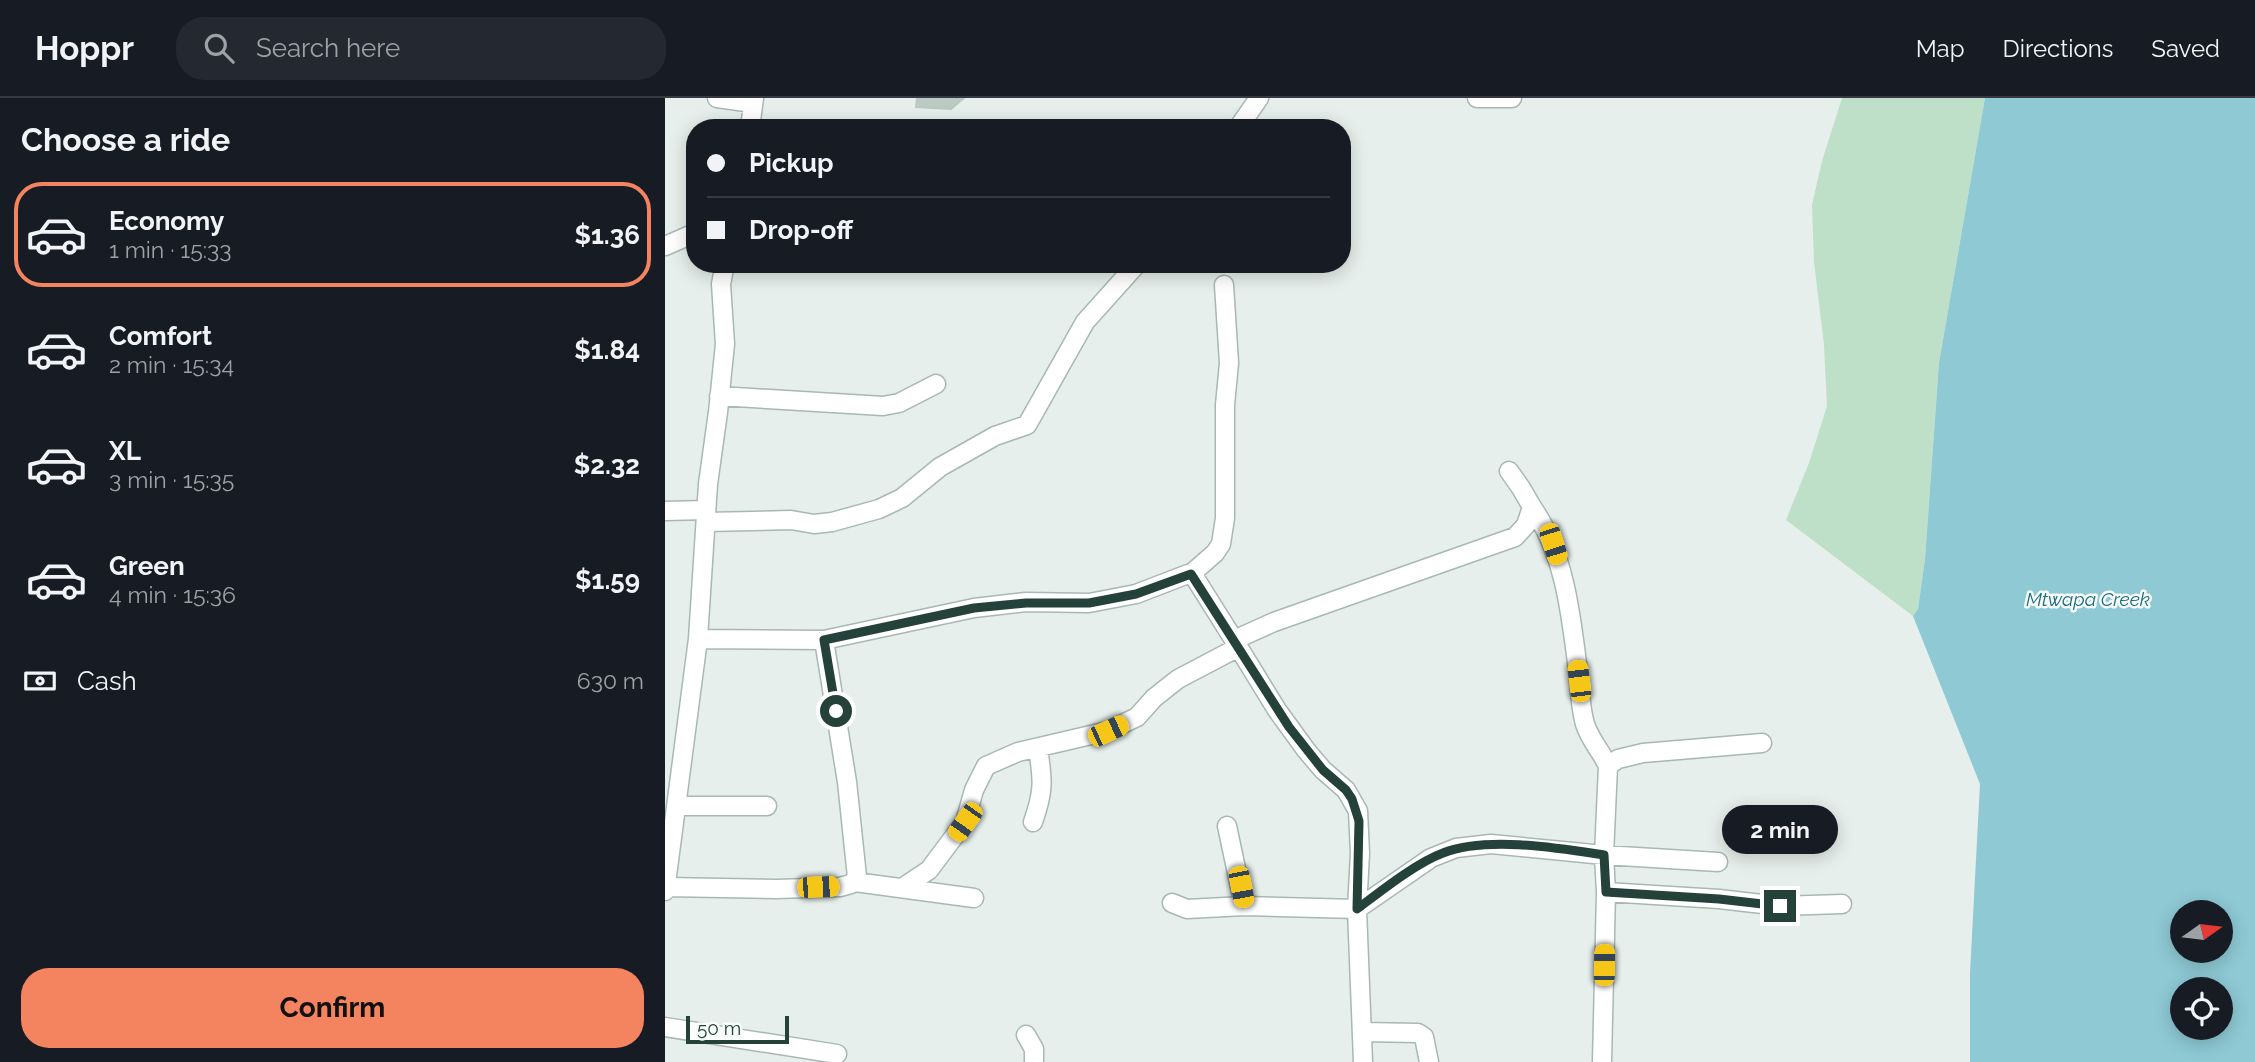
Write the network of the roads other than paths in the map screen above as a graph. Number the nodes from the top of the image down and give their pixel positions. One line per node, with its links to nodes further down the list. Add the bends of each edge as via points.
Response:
1 (717, 98): 5 (street)
2 (1259, 98): 7 (street)
3 (1477, 98): 4 (street)
4 (1512, 98)
5 (754, 100): 6 (street)
6 (751, 119)
7 (1244, 119)
8 (686, 237): 9 (street)
9 (665, 246)
10 (724, 273): 14 (street, via 725,344)
11 (1129, 273): 18 (street, via 1085,322 1027,425 995,436 940,467 902,498 879,509 814,524)
12 (1224, 285): 19 (street, via 1229,363 1225,518 1221,544)
13 (936, 384): 14 (street, via 883,406)
14 (719, 397): 18 (street)
15 (1509, 471): 16 (street)
16 (1532, 507): 22 (street, via 1526,525 1515,537 1274,622); 25 (street, via 1560,565 1585,723)
17 (665, 511): 18 (street)
18 (706, 516): 20 (street)
19 (1191, 574): 21 (street, via 1136,594 1089,603 974,608); 22 (street)
20 (698, 639): 21 (street); 26 (street)
21 (824, 640): 33 (street, via 847,782)
22 (1235, 644): 24 (street, via 1178,679 1137,718 1108,731); 41 (street, via 1306,750 1352,799 1359,821)
23 (1762, 743): 25 (street, via 1643,753)
24 (1038, 748): 29 (street, via 1043,781); 34 (street, via 986,766 965,822 929,870)
25 (1608, 766): 31 (street)
26 (672, 786): 27 (street)
27 (677, 806): 28 (street); 35 (street)
28 (767, 806)
29 (1033, 822)
30 (1227, 826): 40 (street)
31 (1604, 855): 32 (street); 36 (street); 41 (street, via 1491,844 1456,848 1431,858)
32 (1718, 862)
33 (855, 882): 34 (street); 35 (street, via 840,887)
34 (902, 888): 37 (street)
35 (665, 889)
36 (1606, 892): 39 (street, via 1780,906); 49 (street)
37 (974, 898)
38 (1172, 903): 40 (street, via 1187,909)
39 (1842, 904)
40 (1244, 906): 41 (street)
41 (1357, 909): 43 (street)
42 (665, 1027): 45 (street)
43 (1363, 1032): 47 (street); 48 (street, via 1418,1033 1424,1037)
44 (1026, 1035): 46 (street, via 1034,1049)
45 (837, 1054)
46 (1034, 1062)
47 (1363, 1062)
48 (1429, 1062)
49 (1602, 1062)

